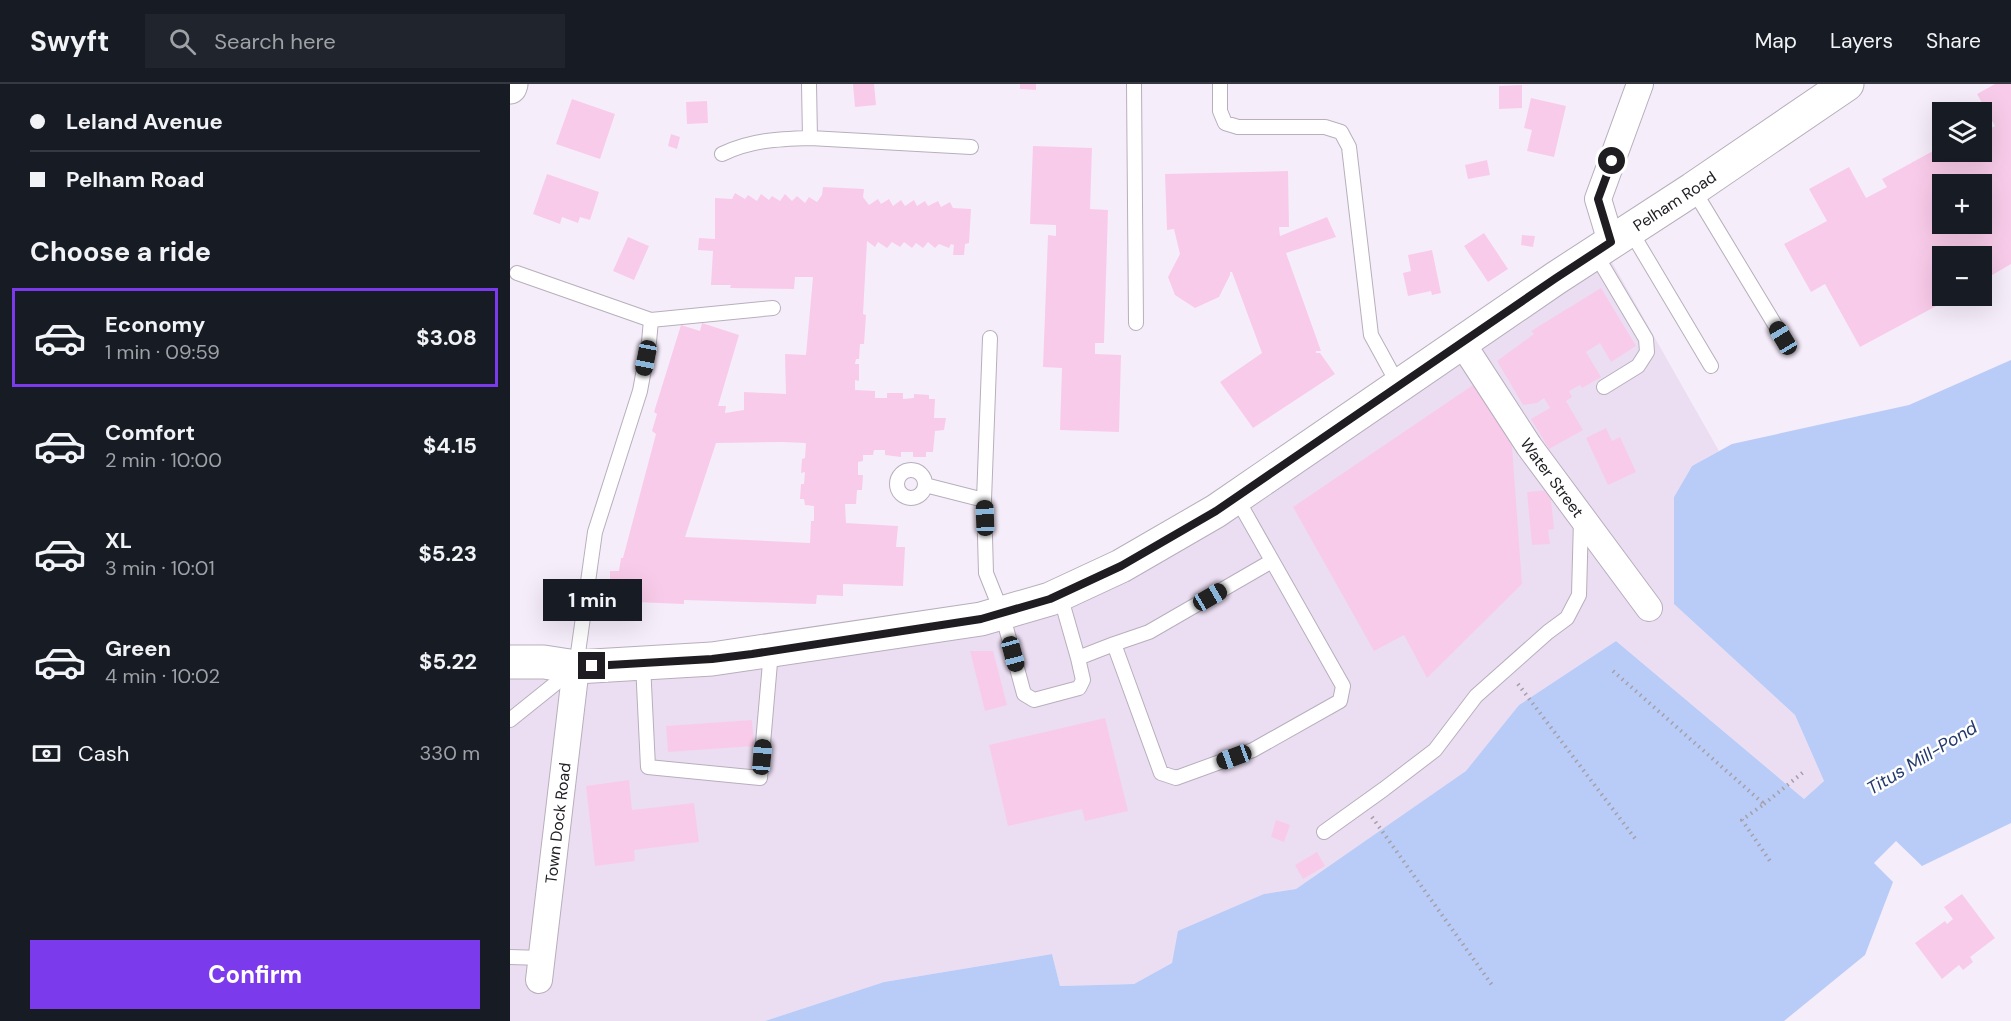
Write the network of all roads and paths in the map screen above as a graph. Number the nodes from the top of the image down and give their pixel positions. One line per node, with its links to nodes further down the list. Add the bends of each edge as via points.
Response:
1 (809, 84): 6 (lane)
2 (1134, 84): 14 (lane)
3 (1220, 84): 19 (lane, via 1220,111 1225,123 1238,127 1325,127 1341,132 1348,147 1371,335)
4 (1640, 84): 10 (street, via 1598,199)
5 (1847, 84): 9 (main road, Pelham Road)
6 (810, 138): 7 (lane); 8 (lane, via 757,141)
7 (970, 147)
8 (722, 154)
9 (1693, 189): 10 (main road, Pelham Road); 16 (lane)
10 (1612, 242): 17 (main road, Pelham Road); 18 (lane); 20 (lane, via 1647,352 1638,366)
11 (517, 273): 13 (lane)
12 (773, 308): 13 (lane)
13 (651, 320): 34 (lane, via 640,392 595,532)
14 (1136, 323)
15 (990, 338): 23 (lane)
16 (1783, 338)
17 (1462, 343): 19 (main road, Pelham Road); 24 (street, Water Street)
18 (1710, 366)
19 (1399, 386): 22 (main road, Pelham Road)
20 (1604, 387)
21 (925, 485): 23 (lane)
22 (1236, 496): 25 (lane); 26 (main road, Pelham Road, via 1121,566)
23 (984, 500): 28 (lane, via 986,573)
24 (1581, 518): 27 (street, Water Street); 35 (lane, via 1579,595 1567,618)
25 (1272, 561): 29 (lane, via 1149,632); 29 (lane, via 1343,686 1340,701 1253,750 1176,778 1161,773)
26 (1060, 595): 28 (main road, Pelham Road); 31 (lane)
27 (1649, 608)
28 (1002, 613): 30 (main road, Pelham Road); 31 (lane, via 1024,694 1034,700 1079,688 1083,680)
29 (1114, 644): 31 (lane)
30 (771, 651): 33 (main road, Pelham Road); 33 (lane, via 760,778 648,767)
31 (1078, 658)
32 (510, 662): 34 (main road, Pelham Road)
33 (643, 664): 34 (main road, Pelham Road)
34 (576, 667): 37 (lane); 45 (street, Town Dock Road)
35 (1506, 669): 39 (lane, via 1476,696 1435,750); 42 (path)
36 (1613, 671): 40 (path)
37 (510, 720)
38 (1806, 770): 40 (path)
39 (1363, 804): 41 (lane); 46 (path)
40 (1764, 804): 43 (path, via 1742,820)
41 (1324, 832)
42 (1638, 841)
43 (1770, 861)
44 (510, 957): 45 (lane)
45 (541, 969)
46 (1492, 985)

